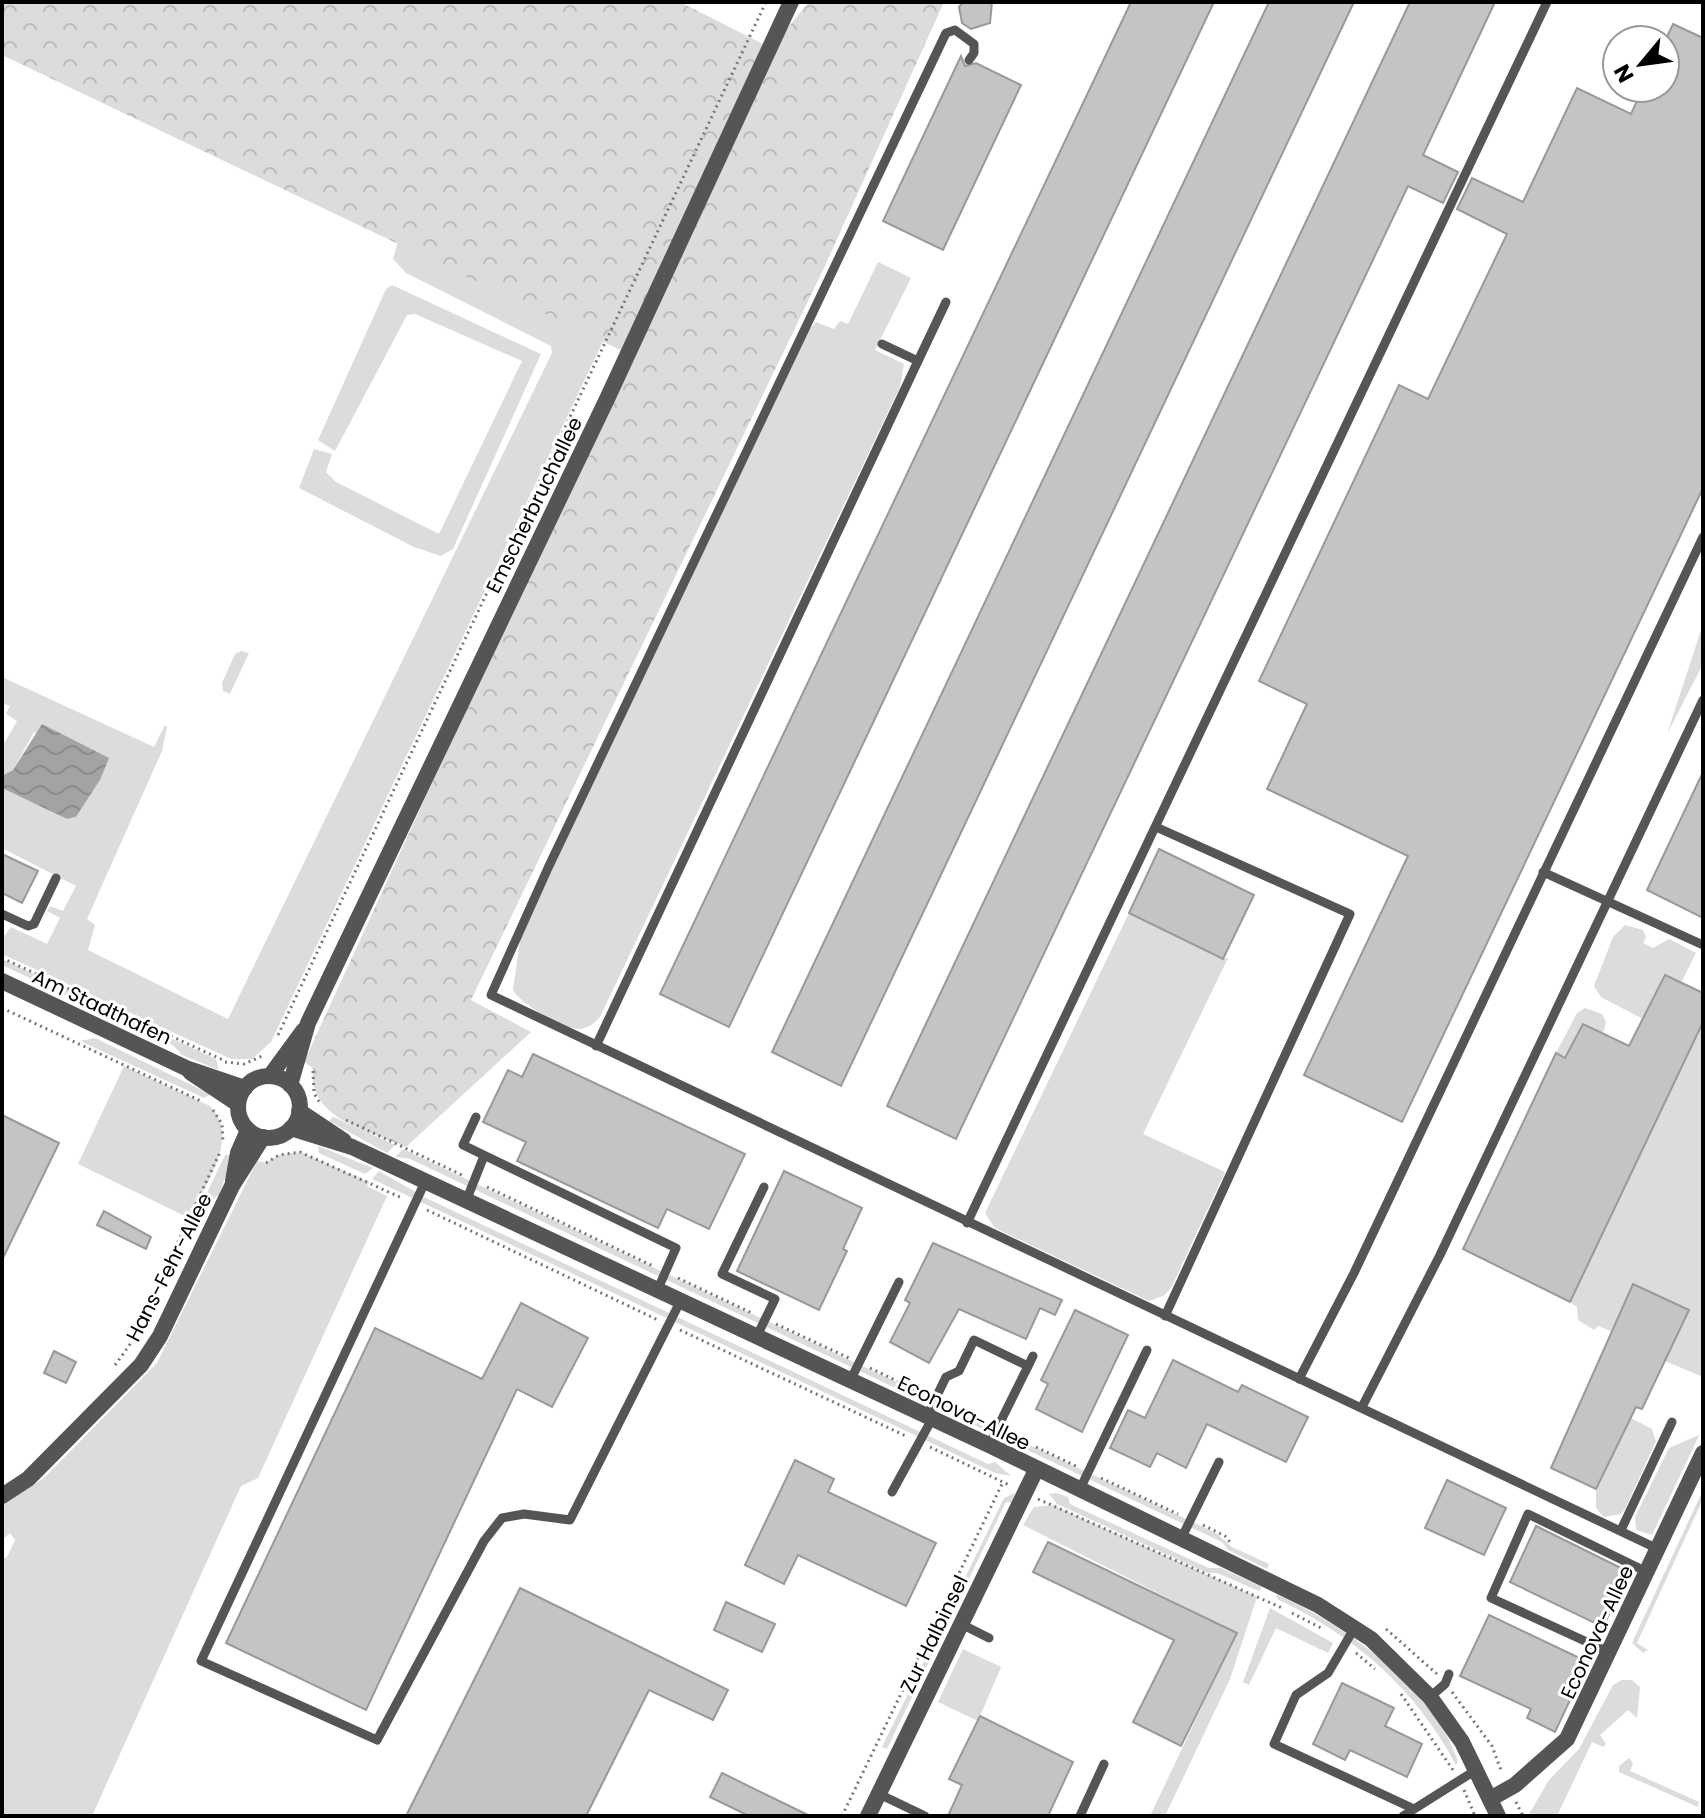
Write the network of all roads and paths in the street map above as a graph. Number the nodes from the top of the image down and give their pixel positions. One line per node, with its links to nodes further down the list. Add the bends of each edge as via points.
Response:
1 (766, 2): 20 (path)
2 (791, 2): 19 (street, Emscherbruchallee)
3 (1547, 2): 10 (lane)
4 (969, 60): 21 (lane, via 974,44 955,30 946,33 491,995)
5 (946, 302): 7 (lane)
6 (882, 344): 7 (lane)
7 (918, 361): 21 (lane)
8 (1703, 537): 11 (lane)
9 (1703, 700): 13 (lane)
10 (1156, 827): 39 (lane); 43 (lane, via 1350,914)
11 (1543, 872): 13 (lane); 47 (lane)
12 (56, 878): 14 (lane, via 34,924)
13 (1608, 902): 15 (lane); 49 (lane)
14 (2, 914)
15 (1703, 945)
16 (2, 958): 22 (path)
17 (2, 981): 23 (street, Am Stadthafen)
18 (2, 1008): 28 (path)
19 (308, 1023): 24 (street, Emscherbruchallee); 25 (street, Emscherbruchallee)
20 (273, 1046)
21 (596, 1046): 39 (lane)
22 (225, 1061)
23 (186, 1068): 26 (street, Am Stadthafen); 27 (street, Am Stadthafen)
24 (270, 1076): 25 (street); 26 (street)
25 (290, 1085): 29 (street)
26 (245, 1088): 27 (street)
27 (238, 1104): 32 (street, via 242,1123)
28 (210, 1106)
29 (299, 1111): 31 (street); 34 (street, Econova-Allee)
30 (476, 1117): 35 (lane, via 463,1145)
31 (291, 1128): 32 (street, via 275,1137); 34 (street, Econova-Allee)
32 (256, 1134): 59 (street, Hans-Fehr-Allee, via 238,1153 232,1186 141,1365 28,1479)
33 (222, 1147): 46 (path, via 131,1343)
34 (352, 1147): 36 (street, Econova-Allee)
35 (484, 1156): 38 (lane); 41 (lane, via 676,1248)
36 (425, 1182): 38 (street, Econova-Allee); 42 (lane, via 201,1661 377,1740 484,1541 502,1518 524,1514 570,1520)
37 (764, 1187): 44 (lane, via 722,1274 775,1299)
38 (466, 1201): 41 (street, Econova-Allee)
39 (967, 1223): 43 (lane)
40 (899, 1282): 48 (lane)
41 (657, 1291): 42 (street, Econova-Allee)
42 (680, 1302): 44 (street, Econova-Allee)
43 (1165, 1316): 47 (lane)
44 (756, 1338): 48 (street, Econova-Allee)
45 (1147, 1350): 57 (lane)
46 (110, 1372)
47 (1299, 1379): 49 (lane)
48 (850, 1381): 50 (street, Econova-Allee)
49 (1362, 1407): 60 (lane)
50 (929, 1418): 52 (street, Econova-Allee); 52 (lane, via 946,1377 959,1371 974,1340 1030,1361); 58 (lane)
51 (1672, 1422): 60 (lane)
52 (989, 1445): 55 (street, Econova-Allee)
53 (1703, 1453): 62 (street, Econova-Allee)
54 (1219, 1462): 61 (lane)
55 (1036, 1470): 57 (street, Econova-Allee); 64 (street, Zur Halbinsel)
56 (1003, 1482): 75 (path)
57 (1079, 1491): 61 (street, Econova-Allee)
58 (892, 1492)
59 (2, 1496)
60 (1621, 1530): 62 (lane)
61 (1181, 1539): 65 (street, Econova-Allee)
62 (1658, 1549): 63 (street, Econova-Allee)
63 (1648, 1572): 67 (street, Econova-Allee); 67 (lane, via 1528,1514 1491,1598)
64 (961, 1624): 66 (lane); 72 (street, Zur Halbinsel)
65 (1355, 1627): 69 (street, Econova-Allee); 74 (lane, via 1328,1673 1296,1695 1274,1744)
66 (989, 1638)
67 (1611, 1653): 73 (street, Econova-Allee, via 1567,1739 1515,1785)
68 (1449, 1674): 69 (lane)
69 (1430, 1697): 71 (street, Econova-Allee)
70 (1104, 1764): 78 (lane)
71 (1476, 1770): 73 (street, Econova-Allee); 74 (lane)
72 (879, 1794): 76 (street, Zur Halbinsel); 77 (lane)
73 (1490, 1799): 80 (street, Econova-Allee)
74 (1412, 1808): 79 (lane)
75 (842, 1816)
76 (868, 1816)
77 (925, 1816)
78 (1080, 1816)
79 (1403, 1816)
80 (1498, 1816)

